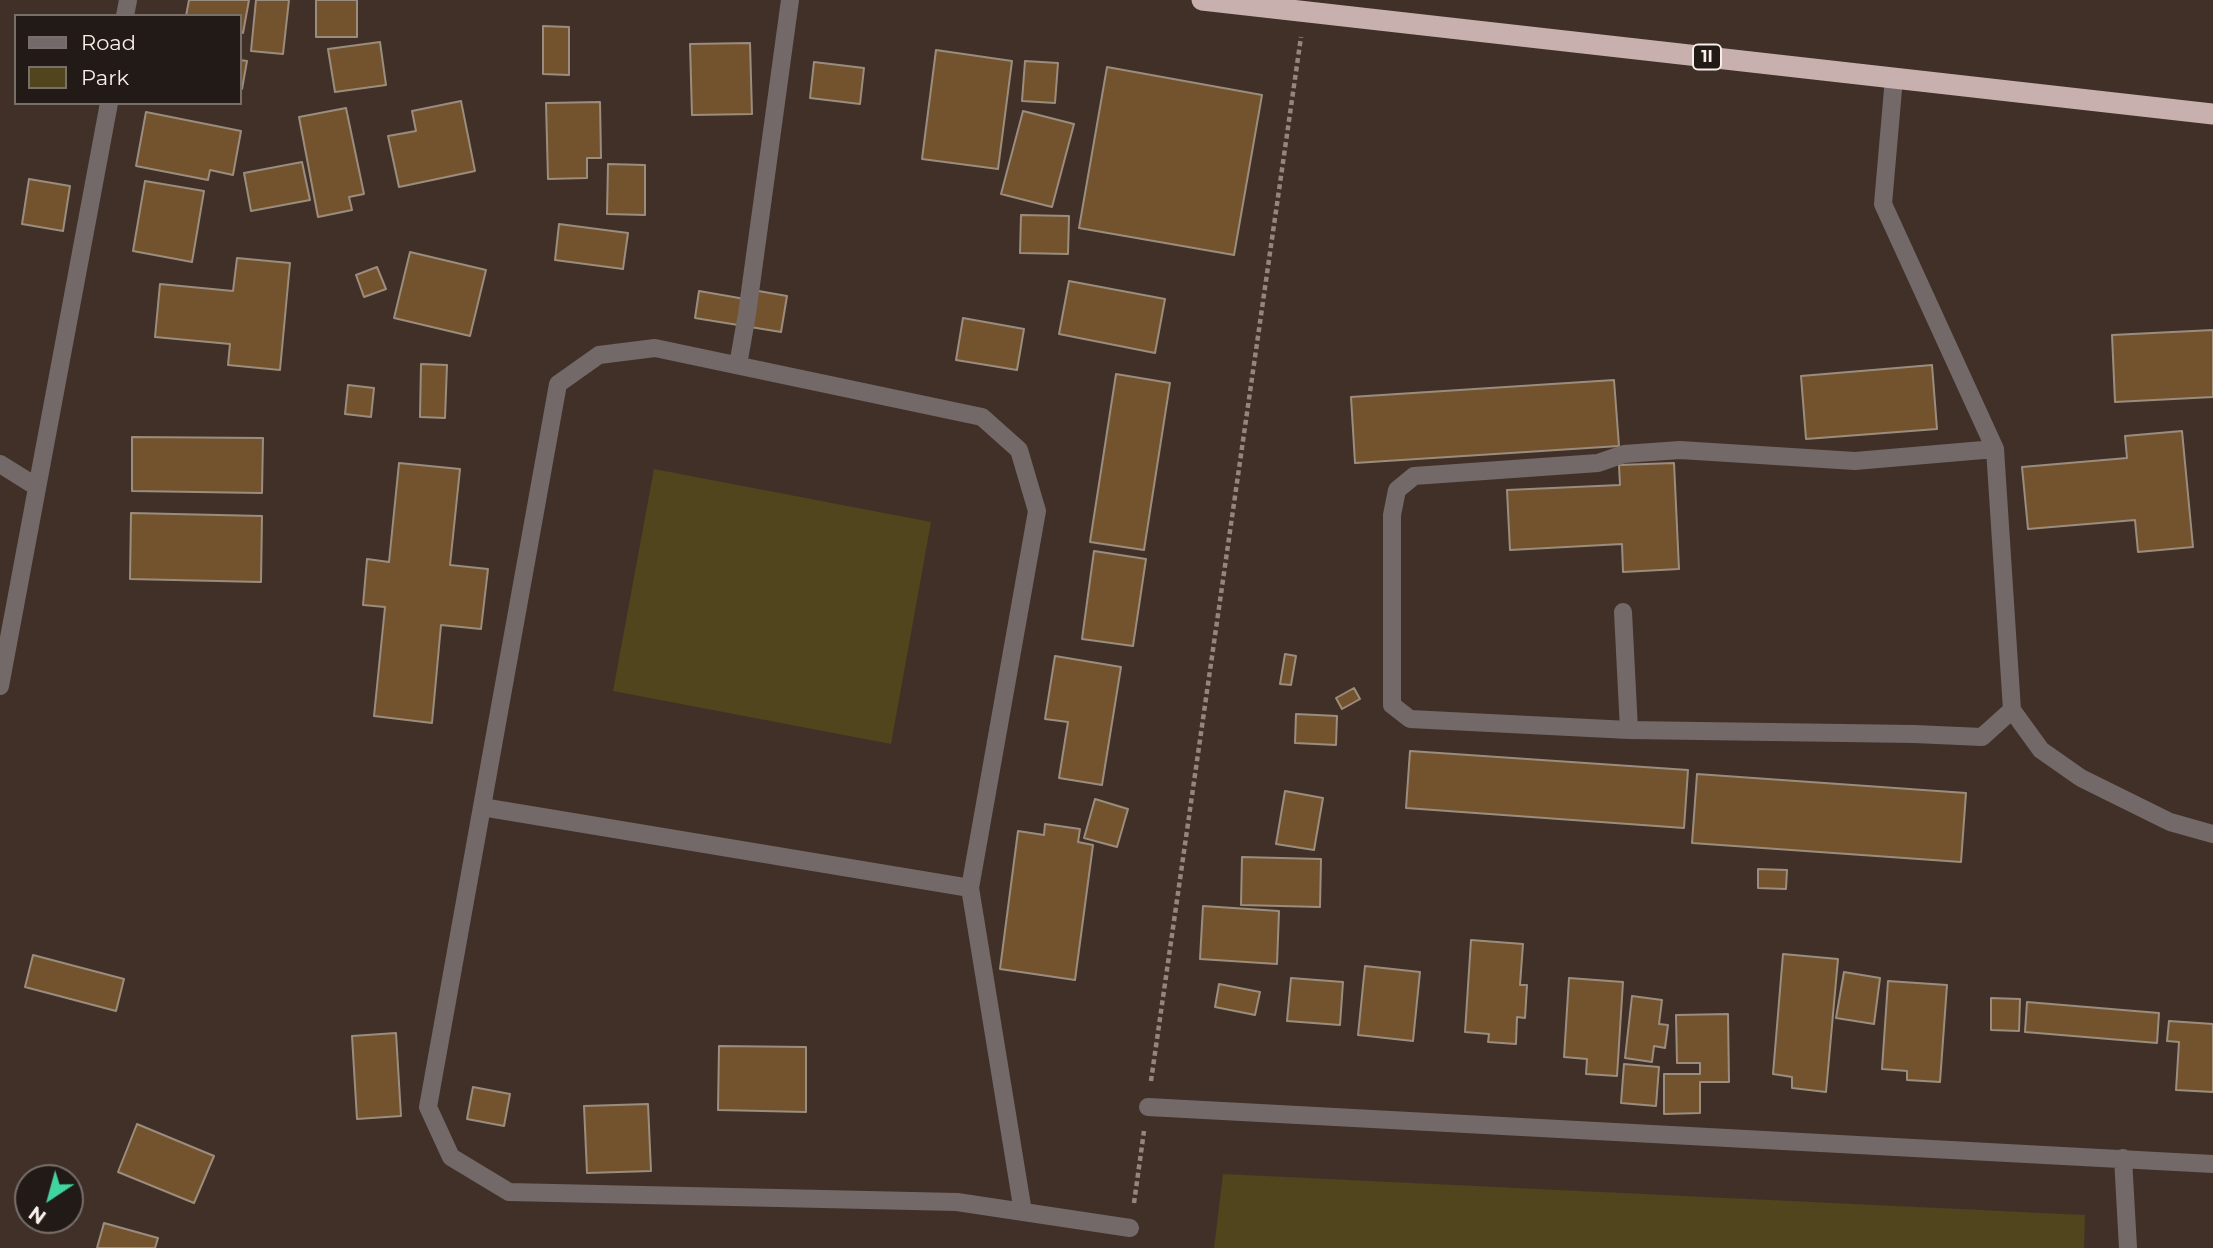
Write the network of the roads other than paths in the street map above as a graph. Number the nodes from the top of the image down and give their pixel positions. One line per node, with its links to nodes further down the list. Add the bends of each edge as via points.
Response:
1 (790, 0): 6 (street)
2 (1202, 0): 3 (highway, 1I)
3 (1894, 78): 5 (highway, 1I); 7 (street, via 1884,204)
4 (109, 105): 9 (street)
5 (2213, 114)
6 (738, 365): 14 (street, via 655,348 598,355 558,384); 16 (street, via 982,417 1018,450 1037,511)
7 (1996, 449): 12 (street); 13 (street, via 1855,461 1668,450 1624,454 1598,463 1414,476 1397,491 1392,515 1392,705 1410,719)
8 (0, 464): 9 (street)
9 (37, 487): 11 (street)
10 (1623, 612): 13 (street)
11 (0, 686)
12 (2012, 710): 13 (street, via 1982,737); 15 (street, via 2041,750 2081,778 2169,822)
13 (1629, 730)
14 (482, 807): 16 (street); 20 (street, via 428,1107 451,1157 509,1192 957,1202)
15 (2213, 834)
16 (970, 888): 20 (street)
17 (1148, 1107): 18 (street)
18 (2123, 1158): 19 (street); 22 (street)
19 (2213, 1164)
20 (1023, 1212): 21 (street)
21 (1130, 1228)
22 (2128, 1248)

